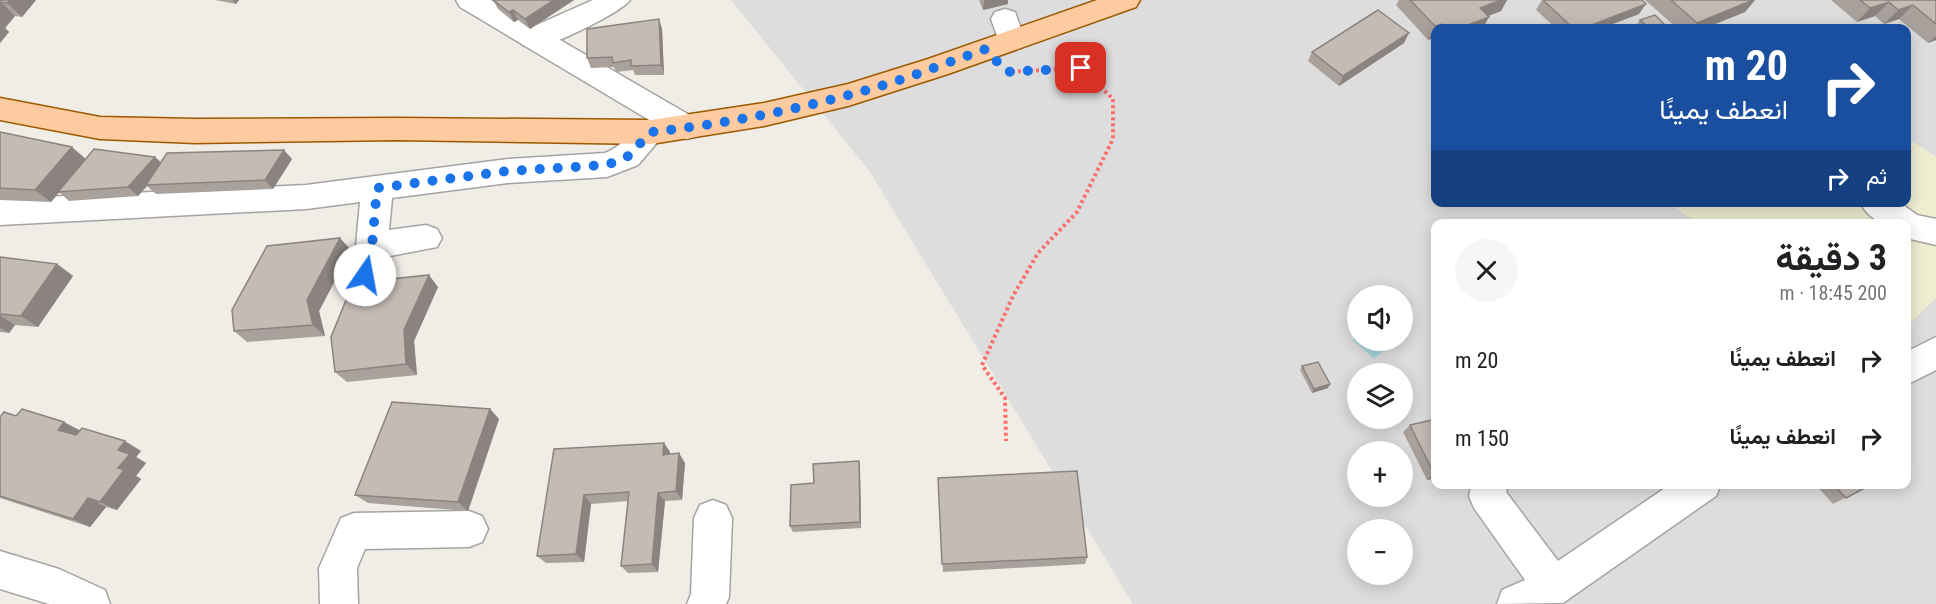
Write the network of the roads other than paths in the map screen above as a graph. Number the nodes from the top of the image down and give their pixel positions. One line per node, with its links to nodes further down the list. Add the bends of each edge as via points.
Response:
1 (470, 0): 4 (street)
2 (616, 0): 4 (street)
3 (1126, 0): 6 (main road, via 1001,36 874,88)
4 (533, 38): 6 (street)
5 (0, 110): 7 (main road, via 100,128 183,131)
6 (687, 128): 7 (main road)
7 (651, 132): 8 (street, via 627,157 607,165 508,171)
8 (377, 188): 10 (street, via 306,197); 14 (street, via 369,260)
9 (1882, 207): 11 (street)
10 (0, 212)
11 (1899, 219)
12 (1911, 226): 13 (street)
13 (1936, 232)
14 (426, 238)
15 (1936, 352): 16 (street)
16 (1911, 367)
17 (1489, 489): 22 (street, via 1487,496)
18 (1696, 489): 22 (street)
19 (713, 518): 25 (street, via 710,597)
20 (468, 529): 24 (street, via 354,531 338,568)
21 (0, 570): 23 (street, via 59,588)
22 (1552, 586): 26 (street)
23 (91, 604)
24 (339, 604)
25 (706, 604)
26 (1516, 604)

